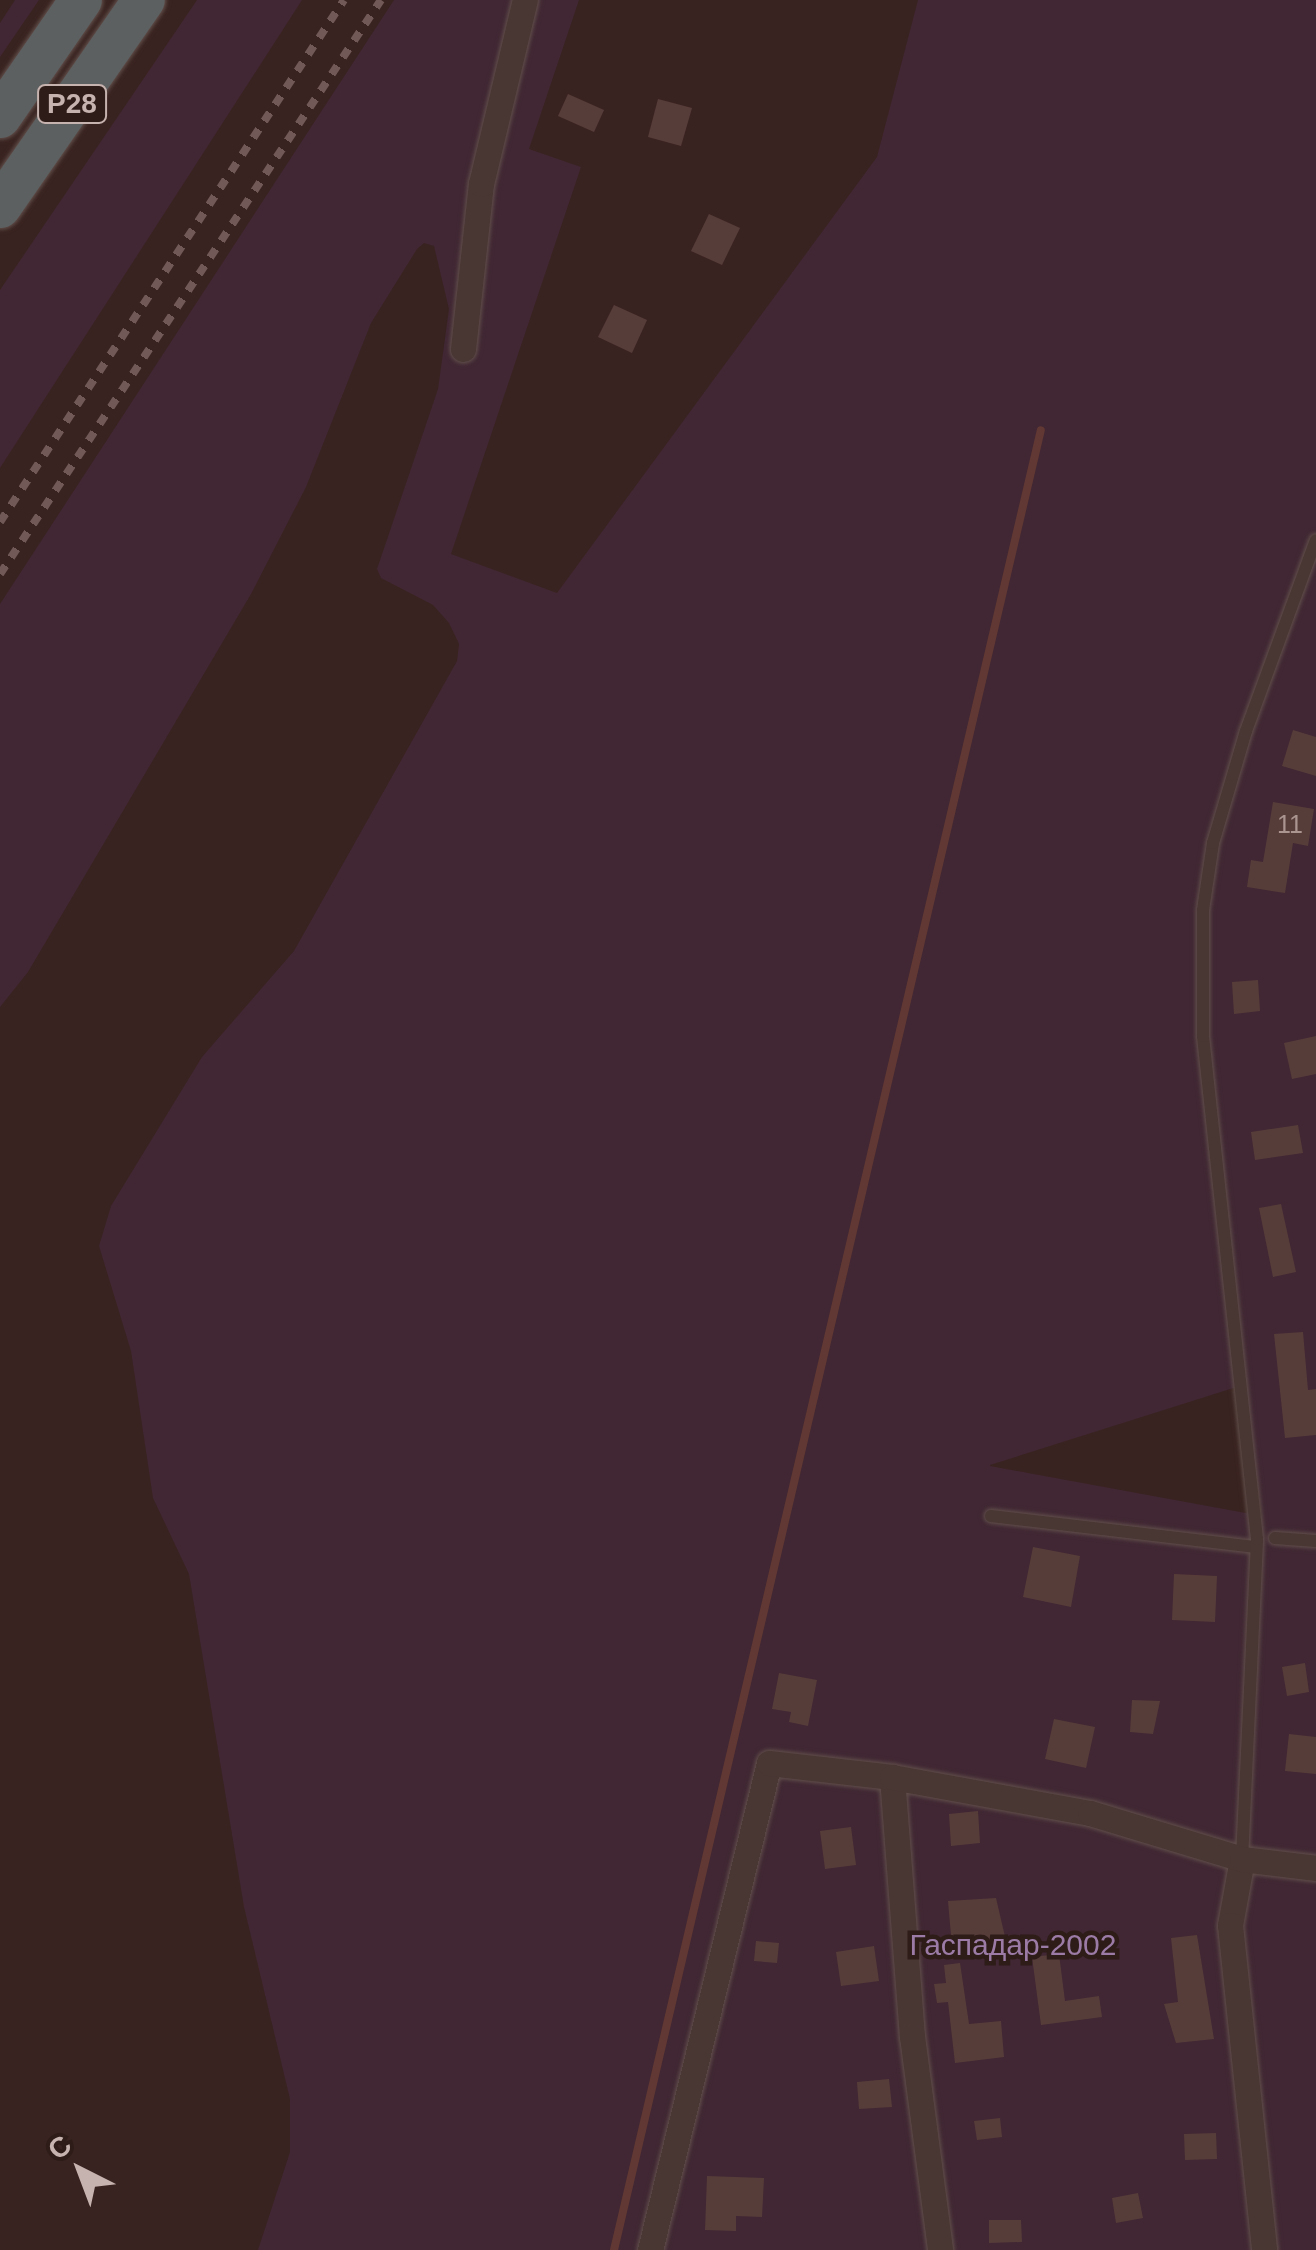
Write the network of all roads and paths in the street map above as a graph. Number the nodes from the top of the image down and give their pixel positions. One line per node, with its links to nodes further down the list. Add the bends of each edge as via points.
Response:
1 (81, 0): 4 (highway, Р28)
2 (144, 0): 5 (highway, Р28)
3 (526, 0): 6 (street, via 481,184)
4 (0, 117)
5 (0, 207)
6 (464, 349)
7 (1316, 540): 11 (lane, via 1246,731 1213,844 1203,910 1203,1036)
8 (990, 1516): 11 (lane)
9 (1274, 1538): 10 (lane)
10 (1316, 1542)
11 (1256, 1547): 13 (lane)
12 (892, 1777): 13 (street, via 1090,1813); 15 (street, via 769,1764); 16 (street, via 912,2036)
13 (1242, 1859): 14 (street); 17 (street, via 1230,1925)
14 (1316, 1868)
15 (650, 2250)
16 (940, 2250)
17 (1264, 2250)

